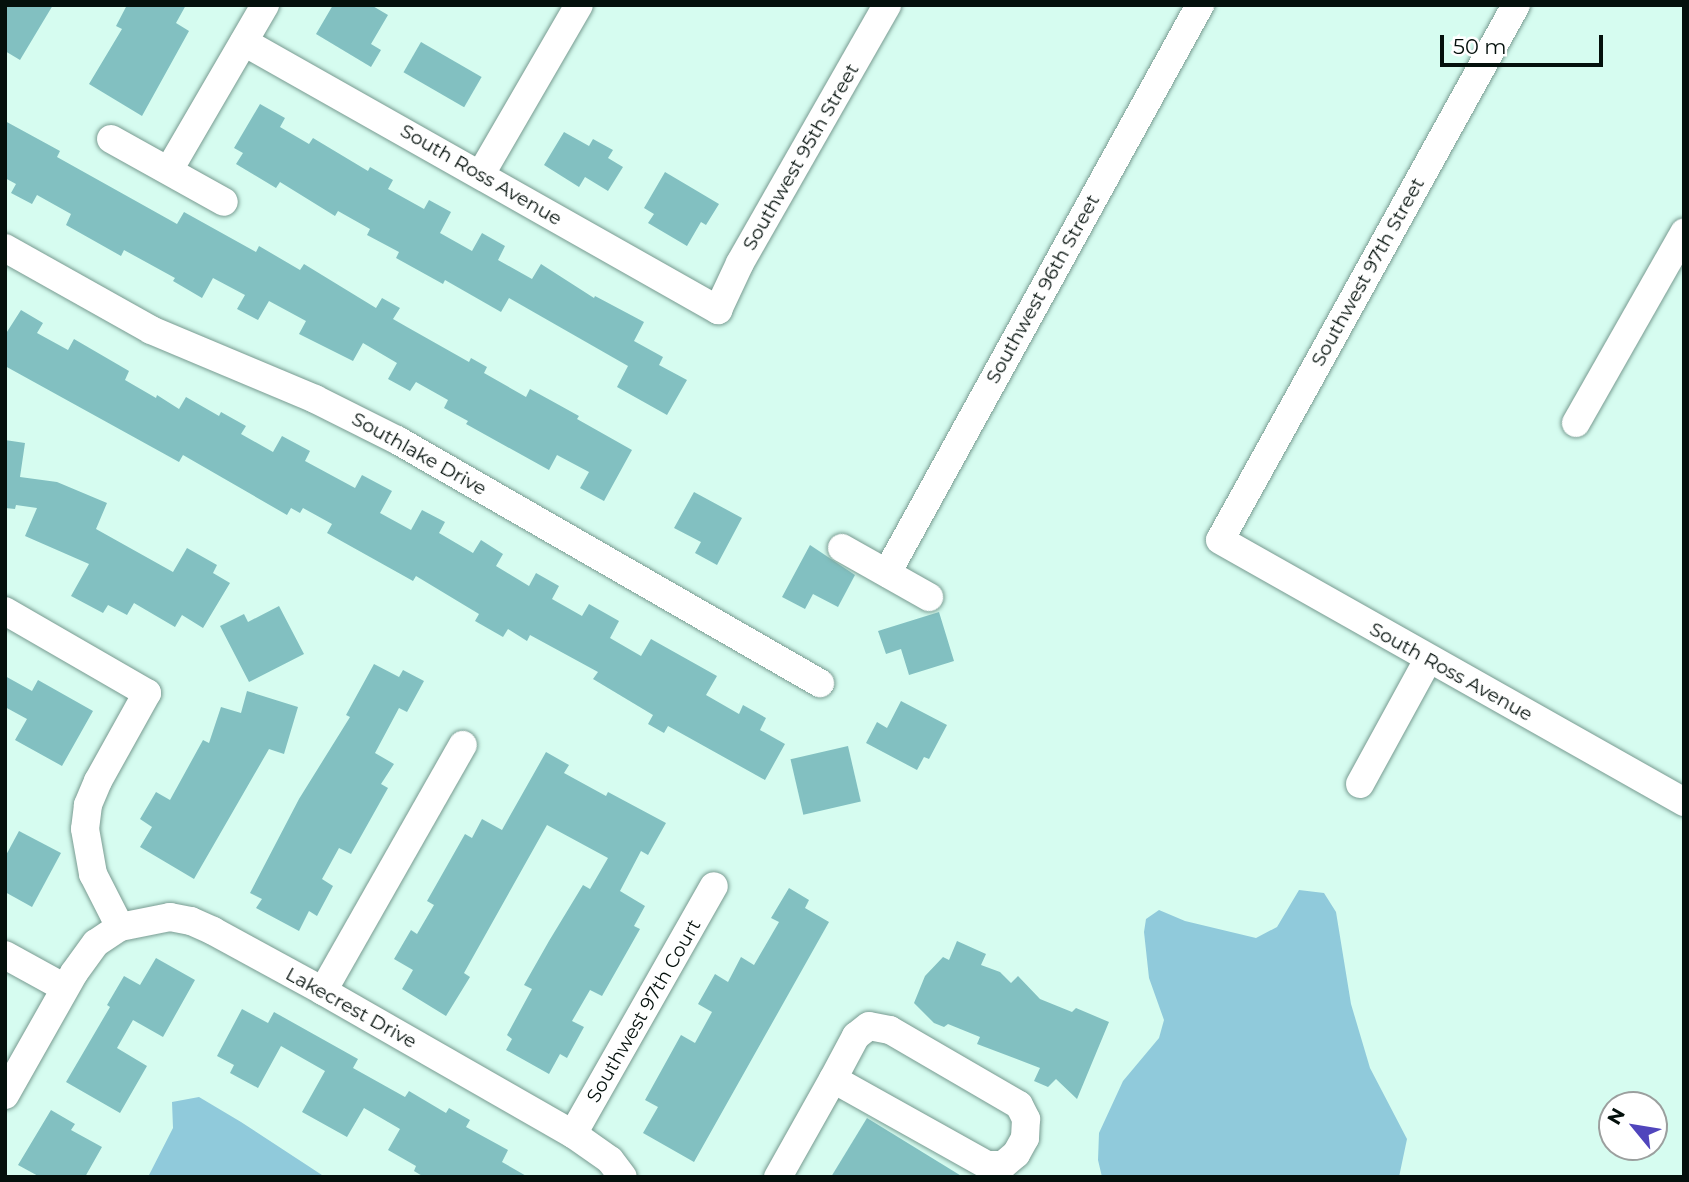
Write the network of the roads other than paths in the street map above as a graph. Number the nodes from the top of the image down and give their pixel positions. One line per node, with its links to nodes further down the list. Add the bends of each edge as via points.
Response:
1 (265, 5): 6 (street)
2 (579, 5): 9 (street)
3 (887, 5): 13 (street, Southwest 95th Street, via 740,263)
4 (1200, 5): 17 (street, Southwest 96th Street)
5 (1516, 5): 15 (street, Southwest 97th Street)
6 (244, 42): 8 (street); 9 (street, South Ross Avenue)
7 (111, 139): 8 (street)
8 (169, 170): 10 (street)
9 (481, 174): 13 (street, South Ross Avenue)
10 (224, 202)
11 (1684, 233): 14 (street)
12 (5, 248): 21 (street, Southlake Drive, via 169,338 315,399 397,440)
13 (718, 310)
14 (1576, 423)
15 (1220, 540): 20 (street, South Ross Avenue)
16 (842, 548): 17 (street)
17 (887, 573): 18 (street)
18 (929, 597)
19 (5, 611): 26 (street, via 147,693 97,780 85,829 93,874)
20 (1428, 660): 23 (street); 24 (street, South Ross Avenue)
21 (820, 683)
22 (463, 745): 29 (street)
23 (1360, 783)
24 (1684, 802)
25 (714, 886): 32 (street, Southwest 97th Court)
26 (120, 927): 28 (street, via 89,951); 29 (street, Lakecrest Drive, via 170,917 191,921)
27 (5, 955): 28 (street)
28 (65, 988): 31 (street)
29 (323, 991): 32 (street, Lakecrest Drive)
30 (833, 1079): 30 (street, via 856,1036 869,1026 890,1030 1019,1105 1026,1119 1025,1138 1003,1165 987,1164); 34 (street)
31 (5, 1095)
32 (573, 1134): 33 (street, via 610,1160)
33 (623, 1177)
34 (778, 1177)

